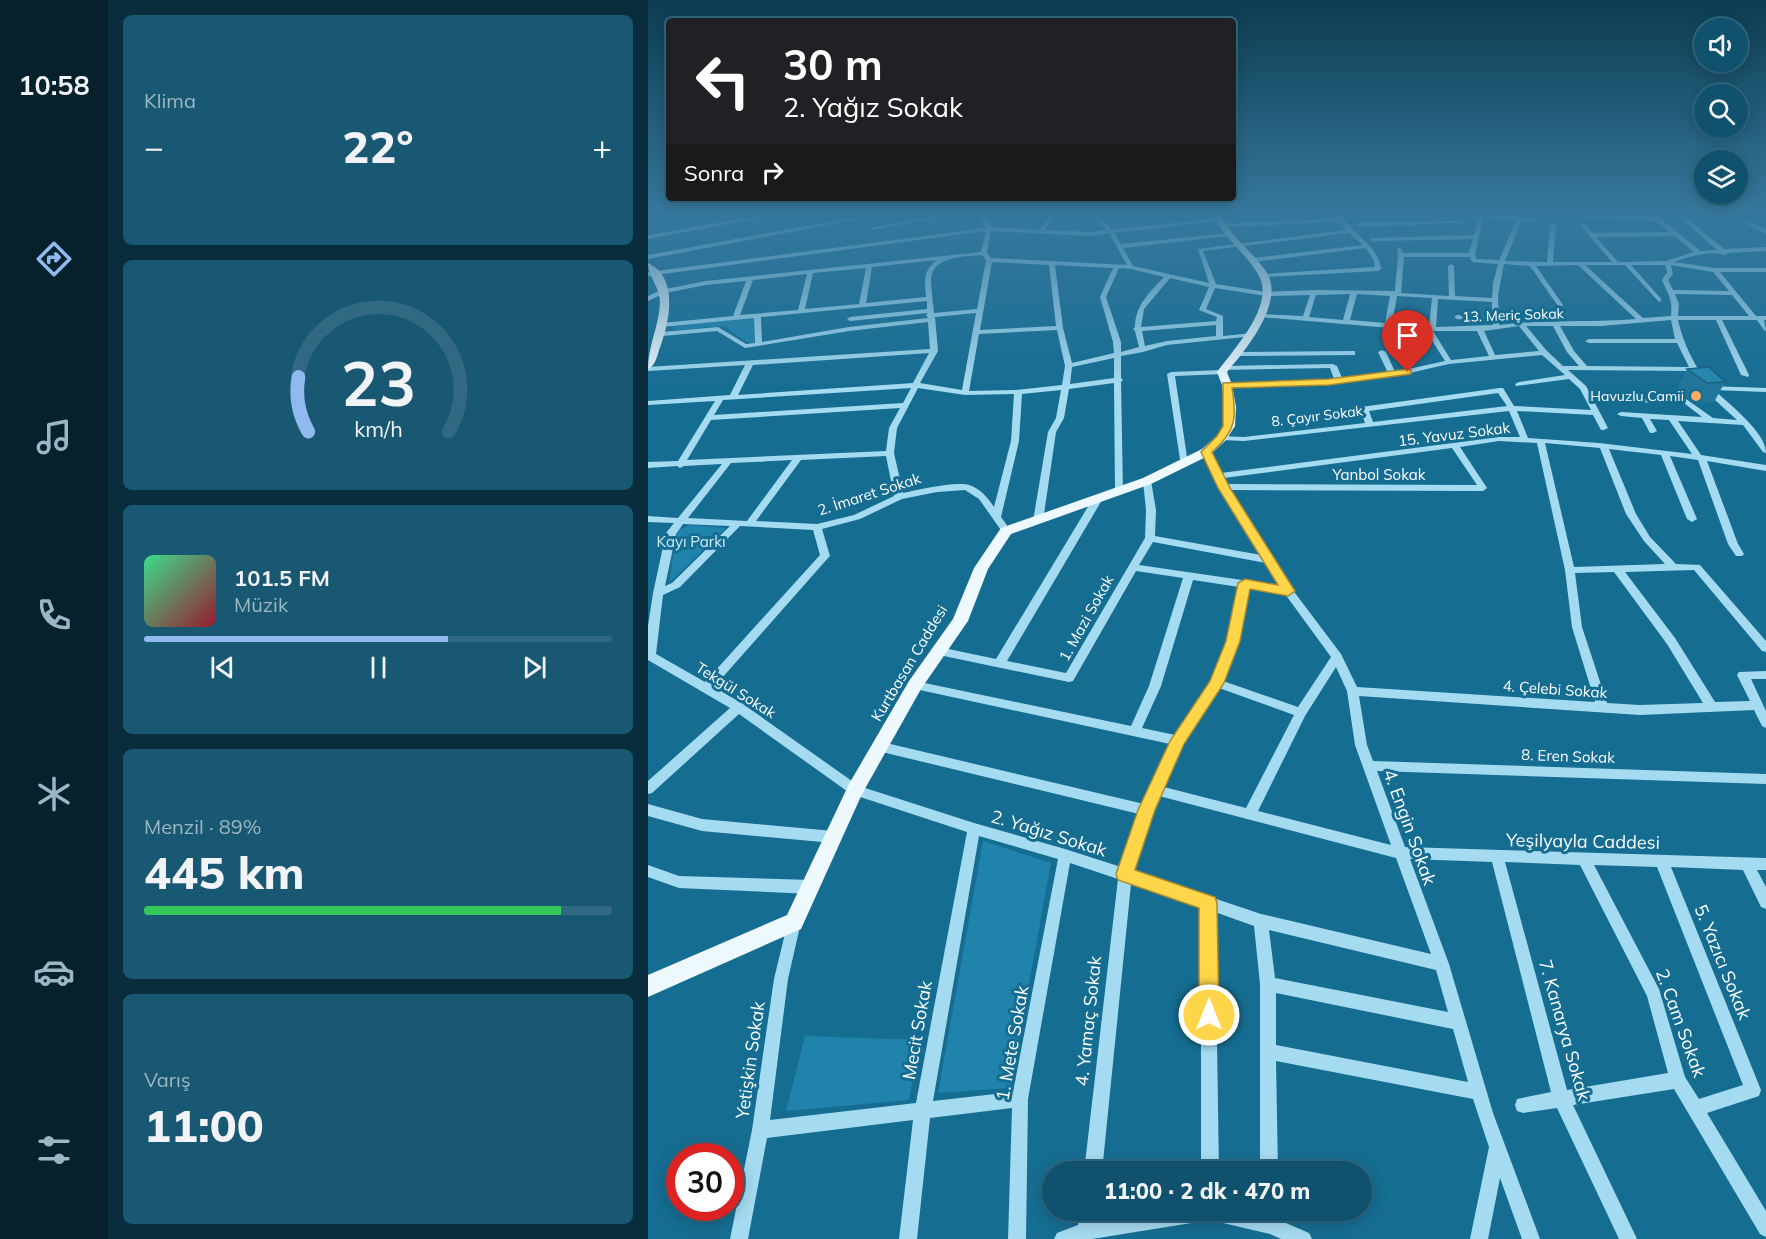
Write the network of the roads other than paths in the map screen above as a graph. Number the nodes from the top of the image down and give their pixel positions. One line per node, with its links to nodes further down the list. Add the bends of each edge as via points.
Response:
1 (668, 272): 21 (street)
2 (822, 272): 20 (street)
3 (868, 272): 39 (street)
4 (930, 272): 36 (street)
5 (987, 272): 43 (street)
6 (1053, 272): 63 (street)
7 (1114, 272): 82 (street, via 1103,297 1117,342)
8 (1151, 272): 23 (street)
9 (1208, 272): 25 (street)
10 (1262, 272): 22 (main road)
11 (1324, 272): 22 (street)
12 (1398, 272): 30 (street)
13 (1451, 272): 34 (street)
14 (1498, 272): 37 (street)
15 (1537, 272): 40 (street)
16 (1589, 272): 55 (street)
17 (1634, 272): 38 (street)
18 (1671, 272): 29 (street, via 1665,280)
19 (1717, 272): 31 (street)
20 (810, 273): 24 (street); 42 (street)
21 (652, 274): 26 (main road)
22 (1264, 275): 32 (main road)
23 (1168, 276): 25 (street); 66 (street, via 1140,307)
24 (750, 279): 26 (street); 47 (street)
25 (1213, 286): 32 (street); 56 (street, via 1203,310 1220,315)
26 (663, 291): 35 (street); 64 (main road)
27 (1314, 292): 28 (street); 32 (street); 54 (street)
28 (1354, 292): 30 (street); 57 (street)
29 (1669, 292): 31 (street); 51 (street, via 1676,304)
30 (1396, 293): 33 (street); 61 (street)
31 (1734, 293): 49 (street)
32 (1266, 294): 46 (main road)
33 (1435, 296): 34 (street); 67 (street)
34 (1452, 297): 37 (street)
35 (648, 299)
36 (929, 299): 39 (street); 45 (street)
37 (1493, 300): 58 (street)
38 (1659, 300)
39 (862, 305): 41 (street)
40 (1560, 305)
41 (851, 306): 42 (street); 53 (street)
42 (801, 311): 44 (street)
43 (980, 311): 45 (street); 70 (street)
44 (757, 315): 47 (street); 75 (street)
45 (929, 315): 53 (street); 65 (street); 77 (street)
46 (1261, 315): 54 (street, 13. Meriç Sokak); 71 (main road)
47 (736, 317): 50 (street)
48 (1457, 317): 58 (street)
49 (1759, 317): 52 (street, 13. Meriç Sokak); 69 (street)
50 (724, 318): 62 (street); 64 (street)
51 (1674, 318): 52 (street, 13. Meriç Sokak); 55 (street, 13. Meriç Sokak); 74 (street)
52 (1718, 318): 93 (street)
53 (850, 319): 65 (street)
54 (1305, 320): 57 (street, 13. Meriç Sokak)
55 (1641, 320): 60 (street, 13. Meriç Sokak)
56 (1220, 323): 66 (street); 72 (street)
57 (1346, 323): 61 (street, 13. Meriç Sokak)
58 (1495, 323): 59 (street, 13. Meriç Sokak); 68 (street, 13. Meriç Sokak)
59 (1521, 324): 60 (street, 13. Meriç Sokak); 80 (street)
60 (1556, 325): 89 (street)
61 (1388, 326): 67 (street, 13. Meriç Sokak)
62 (718, 328): 64 (street); 75 (street, via 745,346)
63 (1060, 328): 70 (street); 86 (street)
64 (662, 329): 87 (main road)
65 (849, 329): 75 (street)
66 (1136, 329): 76 (street)
67 (1430, 329): 68 (street, 13. Meriç Sokak); 84 (street)
68 (1480, 329): 83 (street)
69 (1766, 329)
70 (976, 332): 104 (street)
71 (1252, 335): 72 (street); 81 (main road)
72 (1219, 337): 76 (street)
73 (1589, 341): 74 (street)
74 (1679, 341): 90 (street)
75 (759, 345)
76 (1143, 350): 82 (street)
77 (934, 351): 85 (street); 98 (street)
78 (1382, 352): 92 (street)
79 (1352, 353): 81 (street)
80 (1544, 353): 83 (street); 88 (street)
81 (1235, 354): 91 (main road)
82 (1117, 356): 86 (street); 95 (street)
83 (1493, 358): 84 (street)
84 (1449, 362): 92 (street)
85 (750, 363): 87 (street); 105 (street)
86 (1069, 366): 100 (street)
87 (648, 368)
88 (1559, 368): 89 (street); 94 (street)
89 (1585, 368): 90 (street)
90 (1694, 369): 101 (street)
91 (1223, 370): 96 (street, via 1333,366); 99 (main road); 133 (street, via 1171,374)
92 (1392, 375): 96 (street)
93 (1745, 375)
94 (1570, 377): 97 (street); 111 (street, via 1583,388)
95 (1119, 380): 100 (street); 139 (street)
96 (1339, 381): 99 (street)
97 (1519, 384)
98 (917, 385): 104 (street); 105 (street); 109 (street)
99 (1227, 385): 121 (main road, via 1229,426)
100 (1066, 386): 103 (street); 146 (street, via 1060,418 1052,432)
101 (1707, 388): 102 (street); 118 (street)
102 (1766, 390)
103 (1018, 391): 104 (street); 142 (street, via 1015,441)
104 (965, 393)
105 (733, 397): 106 (street)
106 (721, 398): 108 (street); 114 (street)
107 (1613, 400): 116 (street, via 1686,401)
108 (648, 403)
109 (905, 405): 114 (street); 128 (street, via 893,428)
110 (1512, 408): 111 (street, 8. Çayır Sokak); 117 (street, 8. Çayır Sokak); 117 (street, via 1500,390 1364,409); 122 (street)
111 (1595, 413): 119 (street)
112 (1621, 414): 113 (street)
113 (1645, 416): 115 (street); 120 (street)
114 (709, 418): 135 (street)
115 (1672, 418): 116 (street); 130 (street)
116 (1710, 421): 118 (street)
117 (1369, 423): 121 (street, 8. Çayır Sokak, via 1244,440)
118 (1745, 423): 126 (street)
119 (1604, 428)
120 (1653, 431)
121 (1222, 438): 127 (main road)
122 (1525, 440): 123 (street, 15. Yavuz Sokak); 124 (street, 15. Yavuz Sokak, via 1498,439)
123 (1540, 440): 125 (street, 15. Yavuz Sokak); 156 (street)
124 (1455, 446): 138 (street, 15. Yavuz Sokak); 138 (street, Yanbol Sokak, via 1483,488)
125 (1604, 447): 129 (street, 15. Yavuz Sokak); 154 (street, via 1631,514)
126 (1766, 450)
127 (1206, 452): 133 (main road); 138 (street, 4. Engin Sokak)
128 (890, 453): 131 (street); 140 (street)
129 (1665, 453): 130 (street, 15. Yavuz Sokak); 144 (street)
130 (1700, 457): 136 (street, 15. Yavuz Sokak); 151 (street)
131 (798, 458): 132 (street); 147 (street)
132 (728, 462): 135 (street); 145 (street, Tekgül Sokak)
133 (1184, 464): 137 (main road)
134 (648, 465): 135 (street)
135 (680, 465)
136 (1766, 469)
137 (1147, 481): 139 (main road); 150 (street)
138 (1221, 482): 152 (street, 4. Engin Sokak)
139 (1119, 492): 141 (main road)
140 (899, 497): 142 (street, 2. İmaret Sokak, via 967,488 982,497); 148 (street, 2. İmaret Sokak, via 857,517)
141 (1097, 500): 146 (main road); 166 (street)
142 (996, 517): 149 (street, 2. İmaret Sokak)
143 (648, 519): 145 (street, 2. İmaret Sokak)
144 (1692, 519)
145 (680, 520): 147 (street, 2. İmaret Sokak); 160 (street, Tekgül Sokak, via 671,533)
146 (1038, 521): 149 (main road)
147 (744, 523): 148 (street, 2. İmaret Sokak); 160 (street, via 676,585)
148 (817, 527): 170 (street, via 825,556)
149 (1006, 531): 163 (main road, Kurtbasan Caddesi, via 981,568 960,621)
150 (1150, 538): 152 (street); 153 (street, 1. Mazi Sokak)
151 (1739, 554)
152 (1269, 560): 159 (street, 4. Engin Sokak)
153 (1132, 567): 157 (street); 166 (street, 1. Mazi Sokak, via 1069,678)
154 (1673, 567): 155 (street); 162 (street, via 1697,567)
155 (1617, 569): 156 (street); 175 (street, via 1671,641)
156 (1570, 570): 174 (street, via 1577,627)
157 (1189, 575): 158 (street); 178 (street, via 1155,686)
158 (1245, 583): 159 (street); 168 (street, 4. Yamaç Sokak, via 1233,641)
159 (1288, 591): 165 (street, 4. Engin Sokak)
160 (658, 594): 161 (street, Tekgül Sokak)
161 (651, 612): 164 (street, Tekgül Sokak)
162 (1766, 648)
163 (939, 651): 166 (street, 1. Mazi Sokak); 169 (main road, Kurtbasan Caddesi)
164 (649, 657): 170 (street, Tekgül Sokak)
165 (1337, 657): 171 (street, 4. Engin Sokak); 176 (street)
166 (999, 664)
167 (1766, 675): 172 (street, via 1743,675)
168 (1217, 683): 176 (street); 179 (street, 4. Yamaç Sokak)
169 (915, 685): 178 (street); 180 (main road, Kurtbasan Caddesi)
170 (706, 687): 173 (street, Tekgül Sokak)
171 (1353, 691): 174 (street, 4. Çelebi Sokak); 181 (street, 4. Engin Sokak)
172 (1756, 705): 175 (street, 4. Çelebi Sokak); 177 (street)
173 (739, 707): 183 (street); 184 (street, Tekgül Sokak)
174 (1602, 707): 175 (street, 4. Çelebi Sokak)
175 (1712, 708)
176 (1301, 713): 188 (street)
177 (1766, 723)
178 (1135, 730): 179 (street)
179 (1178, 741): 185 (street, 4. Yamaç Sokak)
180 (882, 747): 184 (main road, Kurtbasan Caddesi); 187 (street)
181 (1368, 765): 182 (street, 8. Eren Sokak); 191 (street, 4. Engin Sokak)
182 (1766, 778)
183 (648, 789)
184 (855, 790): 189 (street, 2. Yağız Sokak); 190 (main road, Kurtbasan Caddesi)
185 (1156, 790): 187 (street, 4. Yamaç Sokak); 188 (street, Yeşilyayla Caddesi)
186 (648, 810): 190 (street, via 702,825)
187 (1147, 810): 199 (street, 4. Yamaç Sokak)
188 (1249, 815): 191 (street, Yeşilyayla Caddesi)
189 (974, 829): 192 (street, 2. Yağız Sokak); 216 (street, Mecit Sokak)
190 (833, 837): 200 (main road, Kurtbasan Caddesi)
191 (1400, 853): 193 (street, Yeşilyayla Caddesi); 205 (street, 4. Engin Sokak)
192 (1065, 855): 199 (street, 2. Yağız Sokak); 213 (street, 1. Mete Sokak)
193 (1497, 857): 194 (street, Yeşilyayla Caddesi); 212 (street, 7. Kanarya Sokak)
194 (1584, 859): 195 (street, Yeşilyayla Caddesi); 210 (street, 2. Cam Sokak, via 1654,994)
195 (1661, 860): 196 (street, Yeşilyayla Caddesi); 215 (street, 5. Yazıcı Sokak, via 1753,1090)
196 (1747, 863): 197 (street, Yeşilyayla Caddesi); 201 (street)
197 (1766, 864)
198 (648, 872): 200 (street, via 679,882)
199 (1125, 874): 202 (street, 2. Yağız Sokak); 219 (street, 4. Yamaç Sokak)
200 (811, 887): 204 (main road, Kurtbasan Caddesi)
201 (1766, 902)
202 (1208, 903): 203 (street, 2. Yağız Sokak); 220 (street)
203 (1261, 921): 205 (street, 2. Yağız Sokak); 206 (street)
204 (794, 922): 207 (main road); 217 (street, Yetişkin Sokak)
205 (1442, 964): 208 (street, 4. Engin Sokak)
206 (1268, 984): 208 (street); 209 (street)
207 (648, 986)
208 (1458, 1022): 211 (street, 4. Engin Sokak)
209 (1268, 1051): 211 (street); 221 (street)
210 (1678, 1080): 212 (street); 215 (street, 2. Cam Sokak)
211 (1479, 1092): 218 (street, 4. Engin Sokak)
212 (1561, 1098): 214 (street); 234 (street, 7. Kanarya Sokak)
213 (1020, 1099): 216 (street); 229 (street, 1. Mete Sokak)
214 (1523, 1105)
215 (1696, 1108): 225 (street, 2. Cam Sokak)
216 (923, 1109): 217 (street); 228 (street, Mecit Sokak)
217 (760, 1130): 227 (street, Yetişkin Sokak)
218 (1497, 1148): 232 (street); 233 (street, 4. Engin Sokak)
219 (1094, 1161)
220 (1210, 1161)
221 (1269, 1161)
222 (1087, 1221): 226 (street)
223 (1148, 1221): 226 (street)
224 (1275, 1221): 231 (street)
225 (1766, 1228)
226 (1086, 1231): 230 (street)
227 (739, 1239)
228 (908, 1239)
229 (1017, 1239)
230 (1063, 1239)
231 (1304, 1239)
232 (1479, 1239)
233 (1531, 1239)
234 (1628, 1239)

